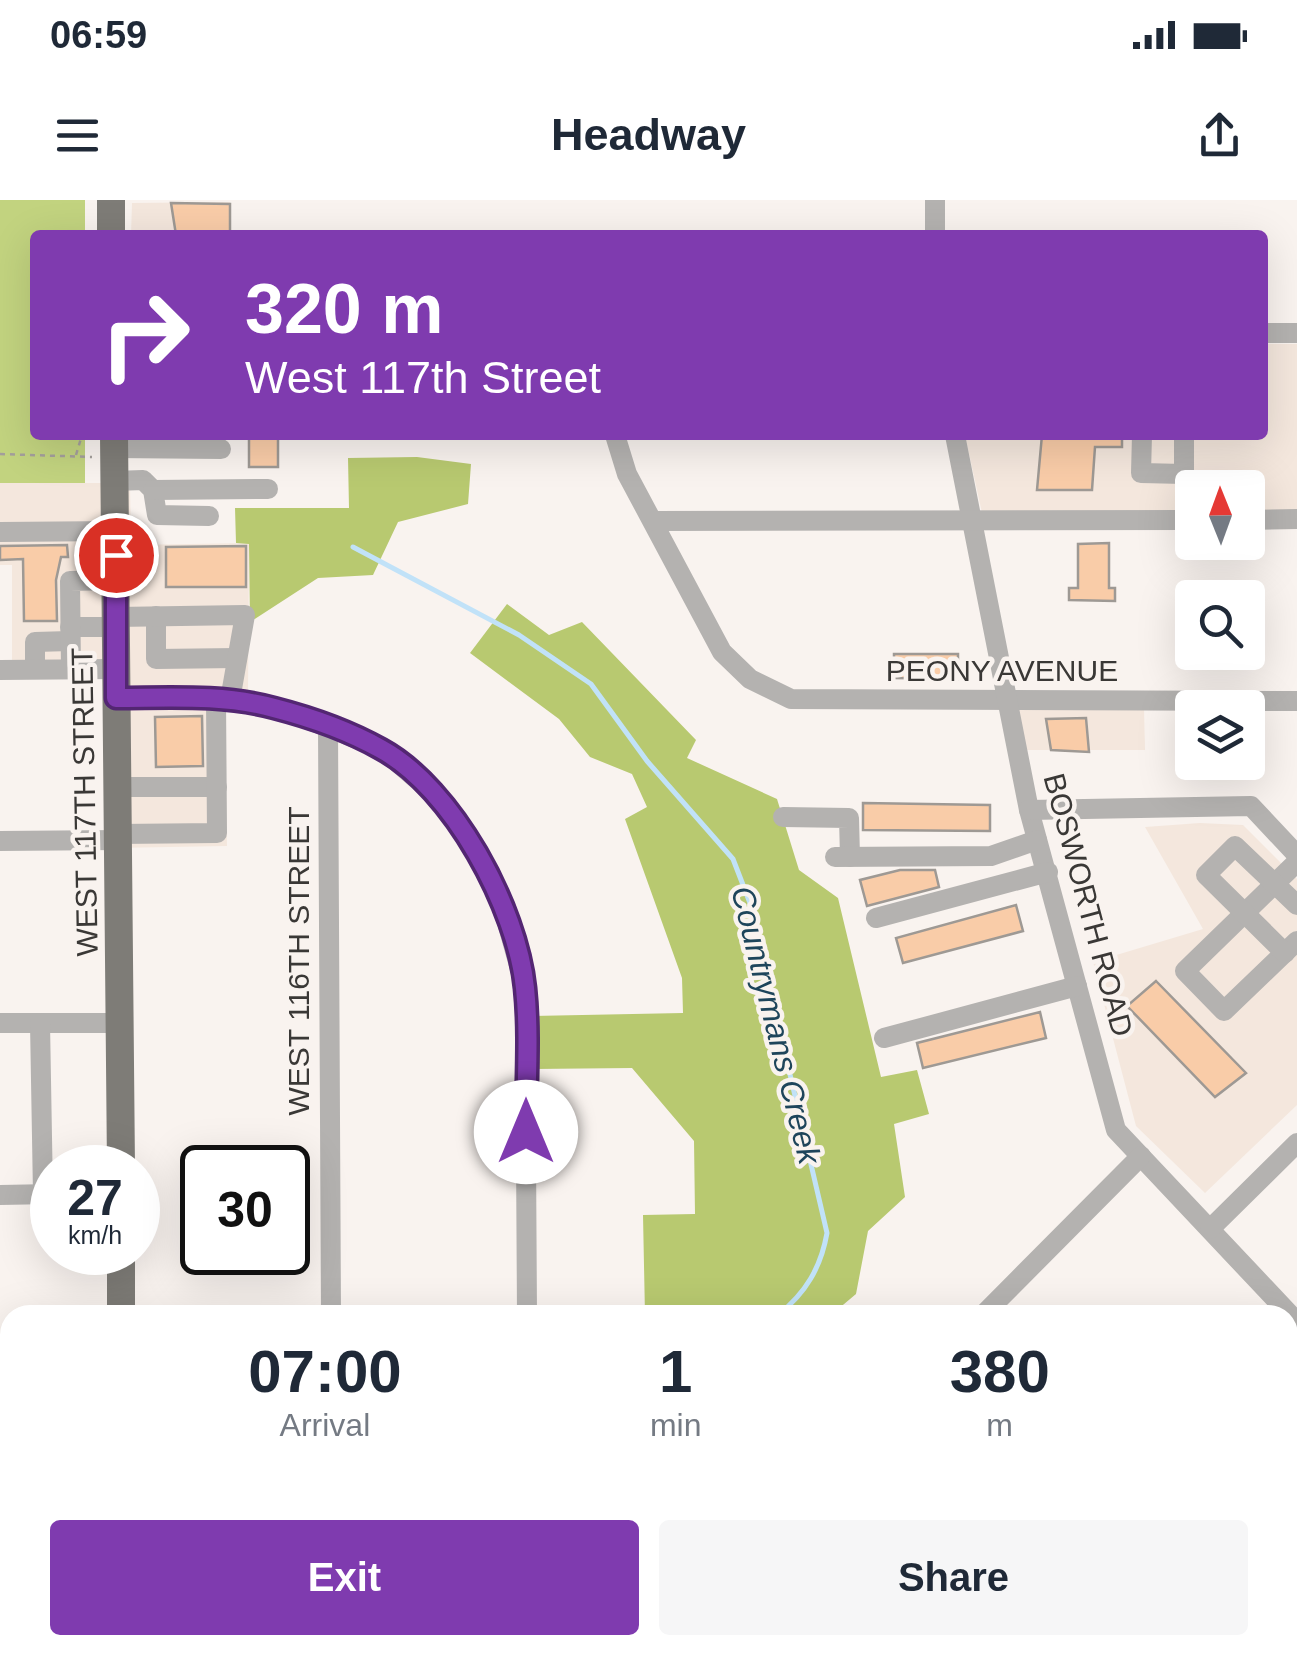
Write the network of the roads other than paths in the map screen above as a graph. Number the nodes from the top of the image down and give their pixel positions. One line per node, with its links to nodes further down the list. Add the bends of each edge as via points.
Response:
1 (111, 200): 3 (main road)
2 (935, 200): 4 (street)
3 (111, 230)
4 (935, 230)
5 (1268, 332): 6 (street)
6 (1297, 333)
7 (617, 440): 20 (street, via 627,474)
8 (957, 440): 21 (street, BOSWORTH ROAD)
9 (1142, 440): 10 (street, via 1141,474 1184,474)
10 (1184, 440)
11 (107, 447): 12 (street); 13 (main road, WEST 117TH STREET)
12 (221, 448)
13 (115, 481): 15 (street, via 143,480); 22 (main road, WEST 117TH STREET)
14 (268, 489): 15 (street)
15 (153, 490): 16 (street, via 158,515)
16 (209, 516)
17 (1175, 520): 21 (street)
18 (1265, 520): 19 (street)
19 (1297, 520)
20 (655, 521): 21 (street); 36 (street, PEONY AVENUE, via 722,652 750,679 791,699)
21 (972, 522): 36 (street, BOSWORTH ROAD)
22 (116, 530): 23 (street); 24 (main road, WEST 117TH STREET)
23 (0, 532)
24 (116, 580): 26 (main road, WEST 117TH STREET); 27 (street, via 70,581)
25 (156, 616): 26 (street); 28 (street, via 156,659); 28 (street, via 245,615)
26 (116, 622): 27 (street); 31 (main road, WEST 117TH STREET)
27 (70, 634): 29 (street, via 35,642); 30 (street)
28 (237, 658): 34 (street)
29 (35, 669): 30 (street); 32 (street)
30 (71, 669): 31 (street)
31 (116, 669): 33 (main road, WEST 117TH STREET)
32 (0, 670)
33 (116, 698): 34 (street); 38 (main road, WEST 117TH STREET)
34 (223, 699): 37 (street, via 273,707); 39 (street)
35 (1297, 701): 36 (street, PEONY AVENUE)
36 (1006, 702): 40 (street, BOSWORTH ROAD)
37 (328, 727): 66 (street, WEST 116TH STREET); 67 (street, via 383,750 428,790 466,833 498,890 525,987)
38 (118, 787): 39 (street); 42 (main road, WEST 117TH STREET)
39 (217, 787): 42 (street, via 217,832)
40 (1029, 810): 43 (street, BOSWORTH ROAD); 45 (street, via 1251,806)
41 (783, 817): 43 (street, via 849,818 842,857 992,856)
42 (118, 837): 44 (street); 55 (main road, WEST 117TH STREET)
43 (1037, 840): 46 (street, BOSWORTH ROAD)
44 (0, 841)
45 (1297, 859): 47 (street)
46 (1048, 872): 50 (street); 52 (street, BOSWORTH ROAD)
47 (1275, 884): 48 (street); 49 (street); 49 (street, via 1235,846 1206,875)
48 (1297, 906)
49 (1244, 913): 51 (street); 51 (street, via 1184,971 1224,1012)
50 (876, 918)
51 (1291, 947)
52 (1077, 986): 56 (street); 60 (street, BOSWORTH ROAD, via 1116,1130)
53 (0, 1023): 54 (street)
54 (40, 1023): 55 (street); 58 (street)
55 (119, 1023): 59 (main road, WEST 117TH STREET)
56 (884, 1038)
57 (1297, 1144): 63 (street)
58 (46, 1145)
59 (121, 1145)
60 (1140, 1156): 63 (street, BOSWORTH ROAD); 68 (street)
61 (0, 1194): 62 (street)
62 (30, 1194)
63 (1210, 1229): 69 (street, BOSWORTH ROAD)
64 (121, 1275): 65 (main road)
65 (121, 1305)
66 (331, 1305)
67 (527, 1305)
68 (993, 1305)
69 (1281, 1305)

